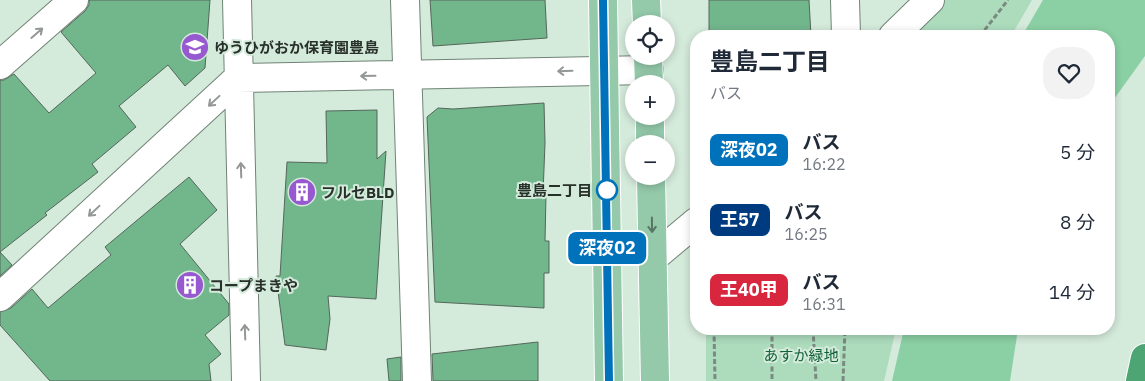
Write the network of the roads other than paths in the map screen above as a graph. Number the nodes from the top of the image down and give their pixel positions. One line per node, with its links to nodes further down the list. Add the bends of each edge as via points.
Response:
1 (74, 0): 11 (street, one-way to 1)
2 (237, 0): 15 (street)
3 (405, 0): 14 (street)
4 (603, 0): 12 (main road)
5 (646, 0): 8 (main road)
6 (845, 0): 9 (street)
7 (930, 0): 10 (street)
8 (647, 15)
9 (846, 30)
10 (899, 30)
11 (0, 65)
12 (605, 70): 13 (street); 14 (street, one-way to 14); 23 (main road)
13 (649, 70)
14 (407, 75): 15 (street, one-way to 15); 22 (street)
15 (238, 78): 19 (street, one-way to 19); 21 (street, one-way to 15)
16 (651, 185): 18 (main road, one-way to 18)
17 (690, 227): 18 (street)
18 (653, 258): 24 (main road)
19 (0, 297)
20 (1145, 358): 25 (highway)
21 (246, 381)
22 (417, 381)
23 (609, 381)
24 (654, 381)
25 (1140, 381)

